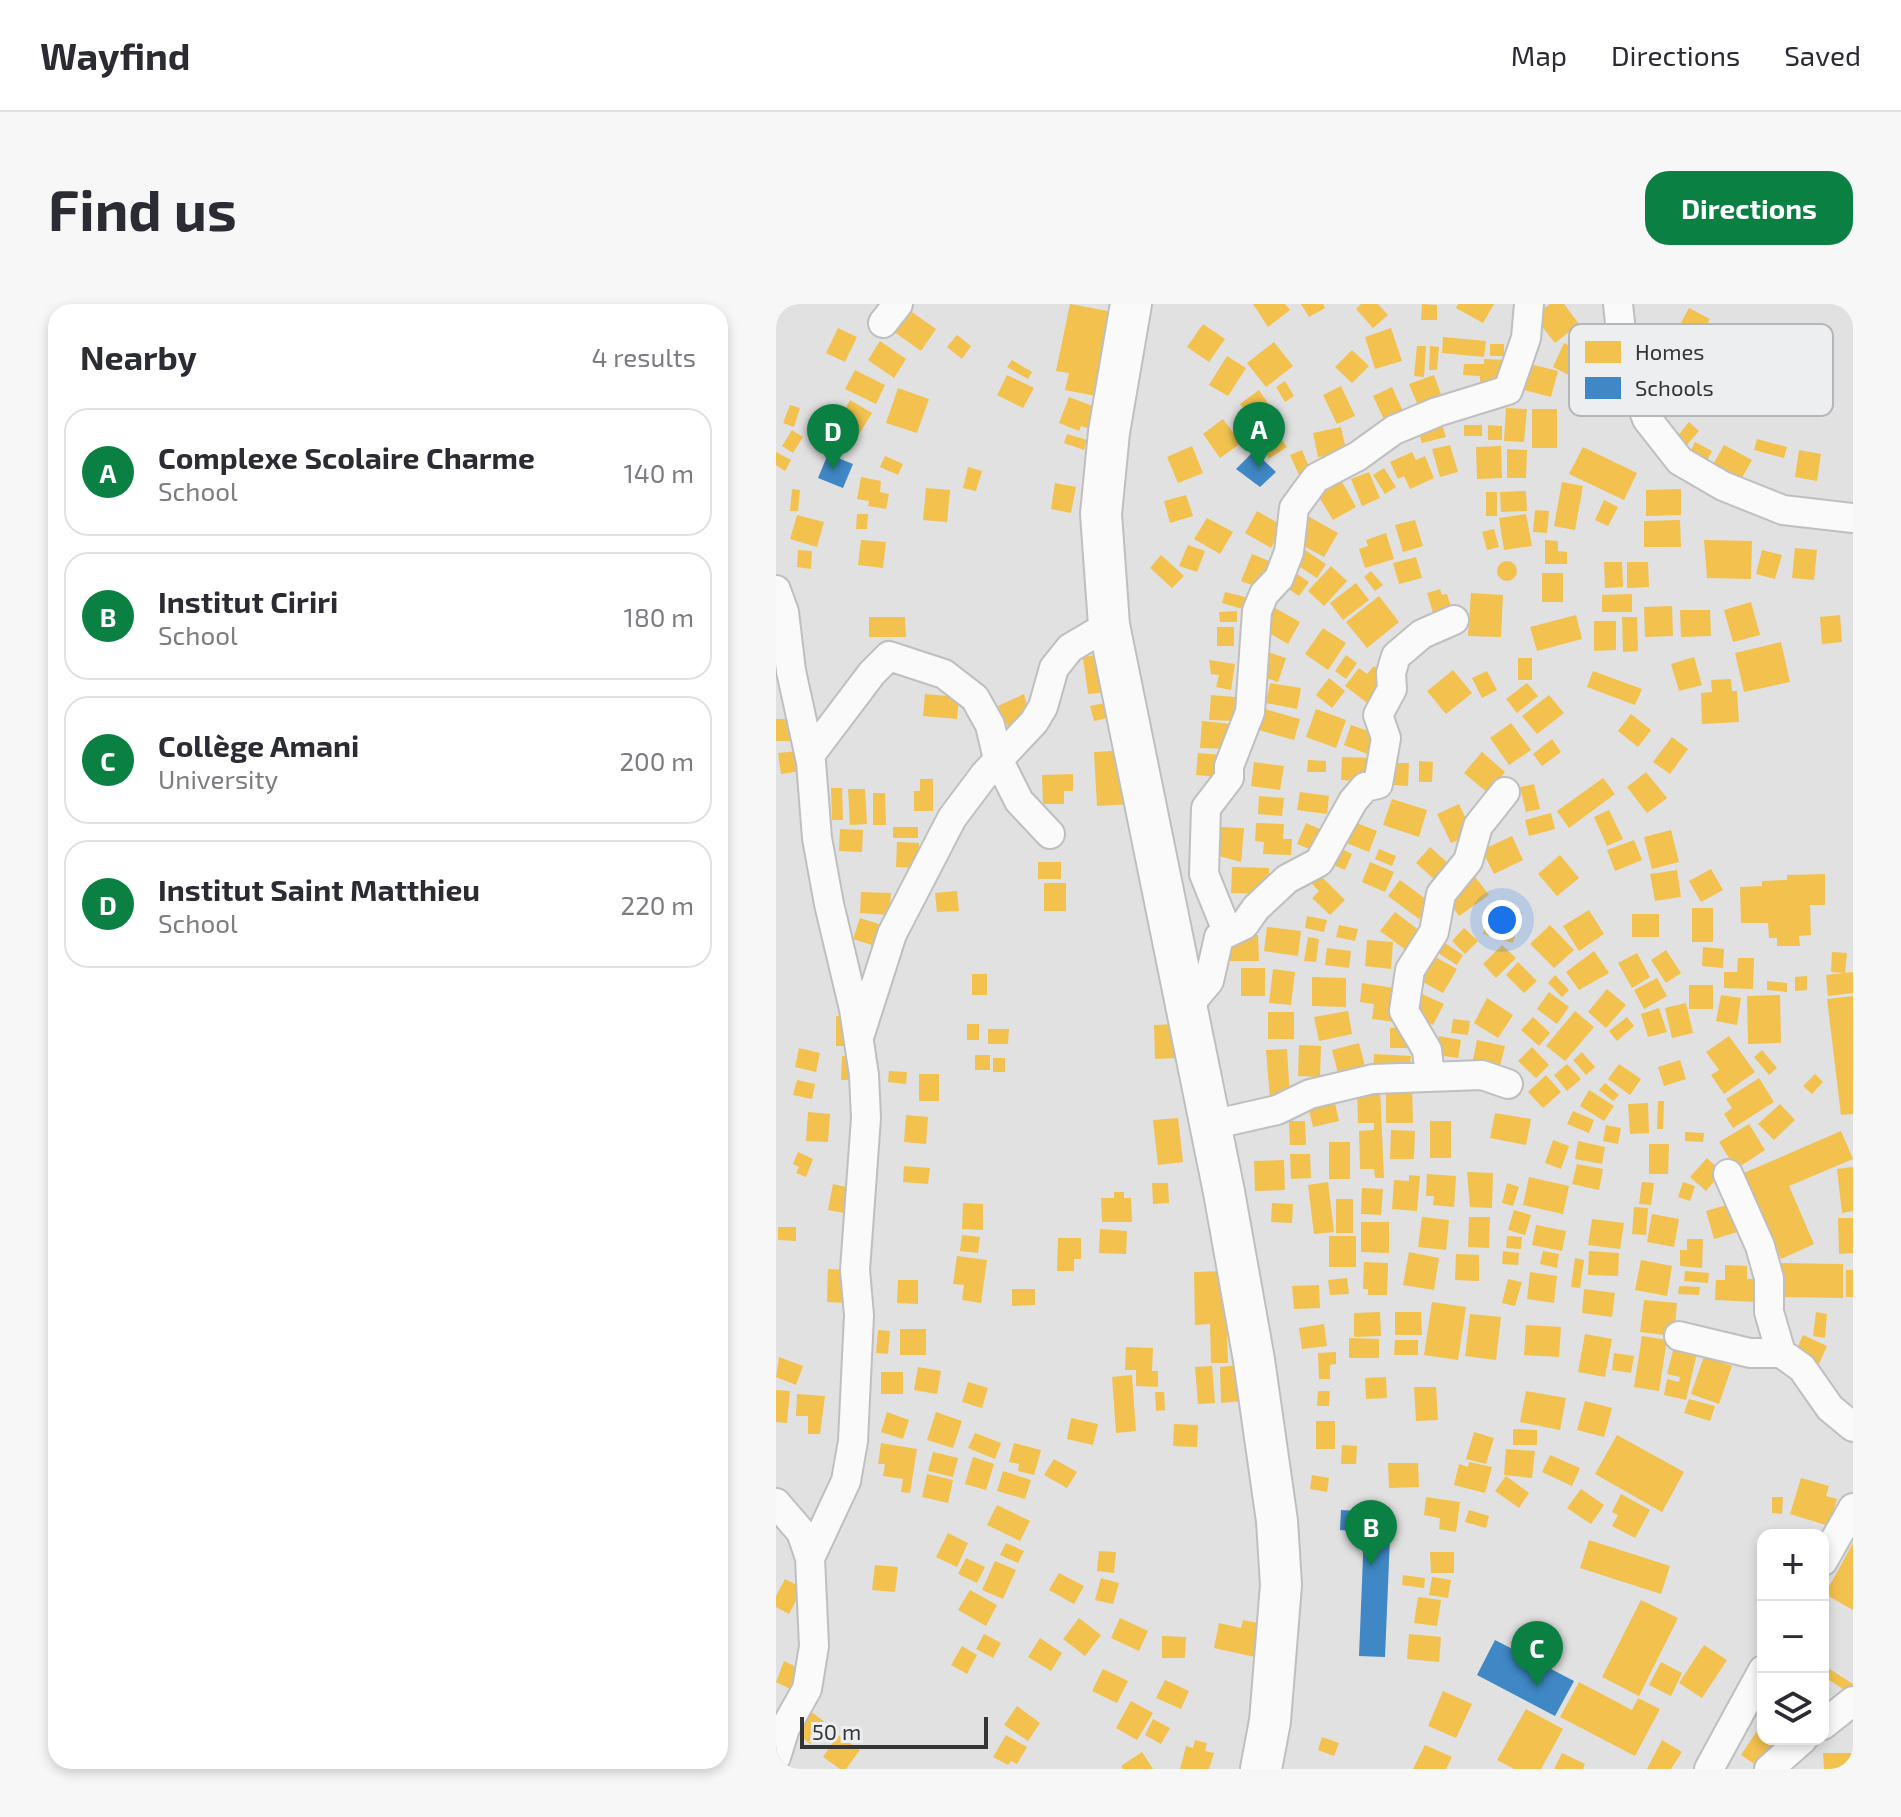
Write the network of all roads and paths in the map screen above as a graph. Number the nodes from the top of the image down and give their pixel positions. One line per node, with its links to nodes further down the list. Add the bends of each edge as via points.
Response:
1 (1131, 304): 9 (street, via 1101,514)
2 (1529, 304): 14 (street, via 1526,338 1508,390 1394,430 1316,478 1294,508 1289,552 1257,611 1250,712 1229,778 1206,808 1204,874)
3 (1595, 304): 4 (street)
4 (1618, 316)
5 (1646, 416): 6 (street, via 1680,461 1723,486 1783,510)
6 (1853, 518)
7 (776, 590): 10 (street)
8 (1454, 620): 14 (street, via 1422,634 1396,656 1392,689 1378,715 1386,738 1378,784 1365,787 1353,801 1319,862 1287,879 1244,925)
9 (1109, 625): 11 (street, via 1062,658 1034,722); 15 (street)
10 (810, 755): 11 (street, via 889,656 935,670 975,698 990,725); 16 (street, via 817,838)
11 (998, 759): 13 (street, via 1019,801); 16 (street, via 952,818 911,895 883,957)
12 (1505, 792): 17 (street, via 1478,826 1468,861 1441,894 1434,932 1410,970 1404,1011 1427,1050)
13 (1050, 834)
14 (1227, 931): 15 (street, via 1219,937 1209,981)
15 (1188, 1006): 19 (street)
16 (858, 1038): 27 (street, via 866,1118 855,1270 859,1315 853,1441 846,1481)
17 (1430, 1077): 18 (street, via 1482,1075); 19 (street, via 1373,1079)
18 (1508, 1084)
19 (1211, 1125): 33 (street, via 1277,1521 1281,1585)
20 (1728, 1174): 22 (street, via 1760,1246)
21 (1679, 1336): 22 (street, via 1750,1353)
22 (1781, 1353): 23 (street, via 1802,1368 1830,1408)
23 (1853, 1427)
24 (776, 1503): 27 (street, via 801,1532)
25 (1853, 1508): 26 (street)
26 (1829, 1550)
27 (810, 1558): 32 (street, via 814,1646 807,1689)
28 (1761, 1673): 34 (street)
29 (1853, 1701): 30 (street)
30 (1829, 1720)
31 (1796, 1745): 35 (street)
32 (776, 1757)
33 (1261, 1769)
34 (1709, 1769)
35 (1769, 1769)

